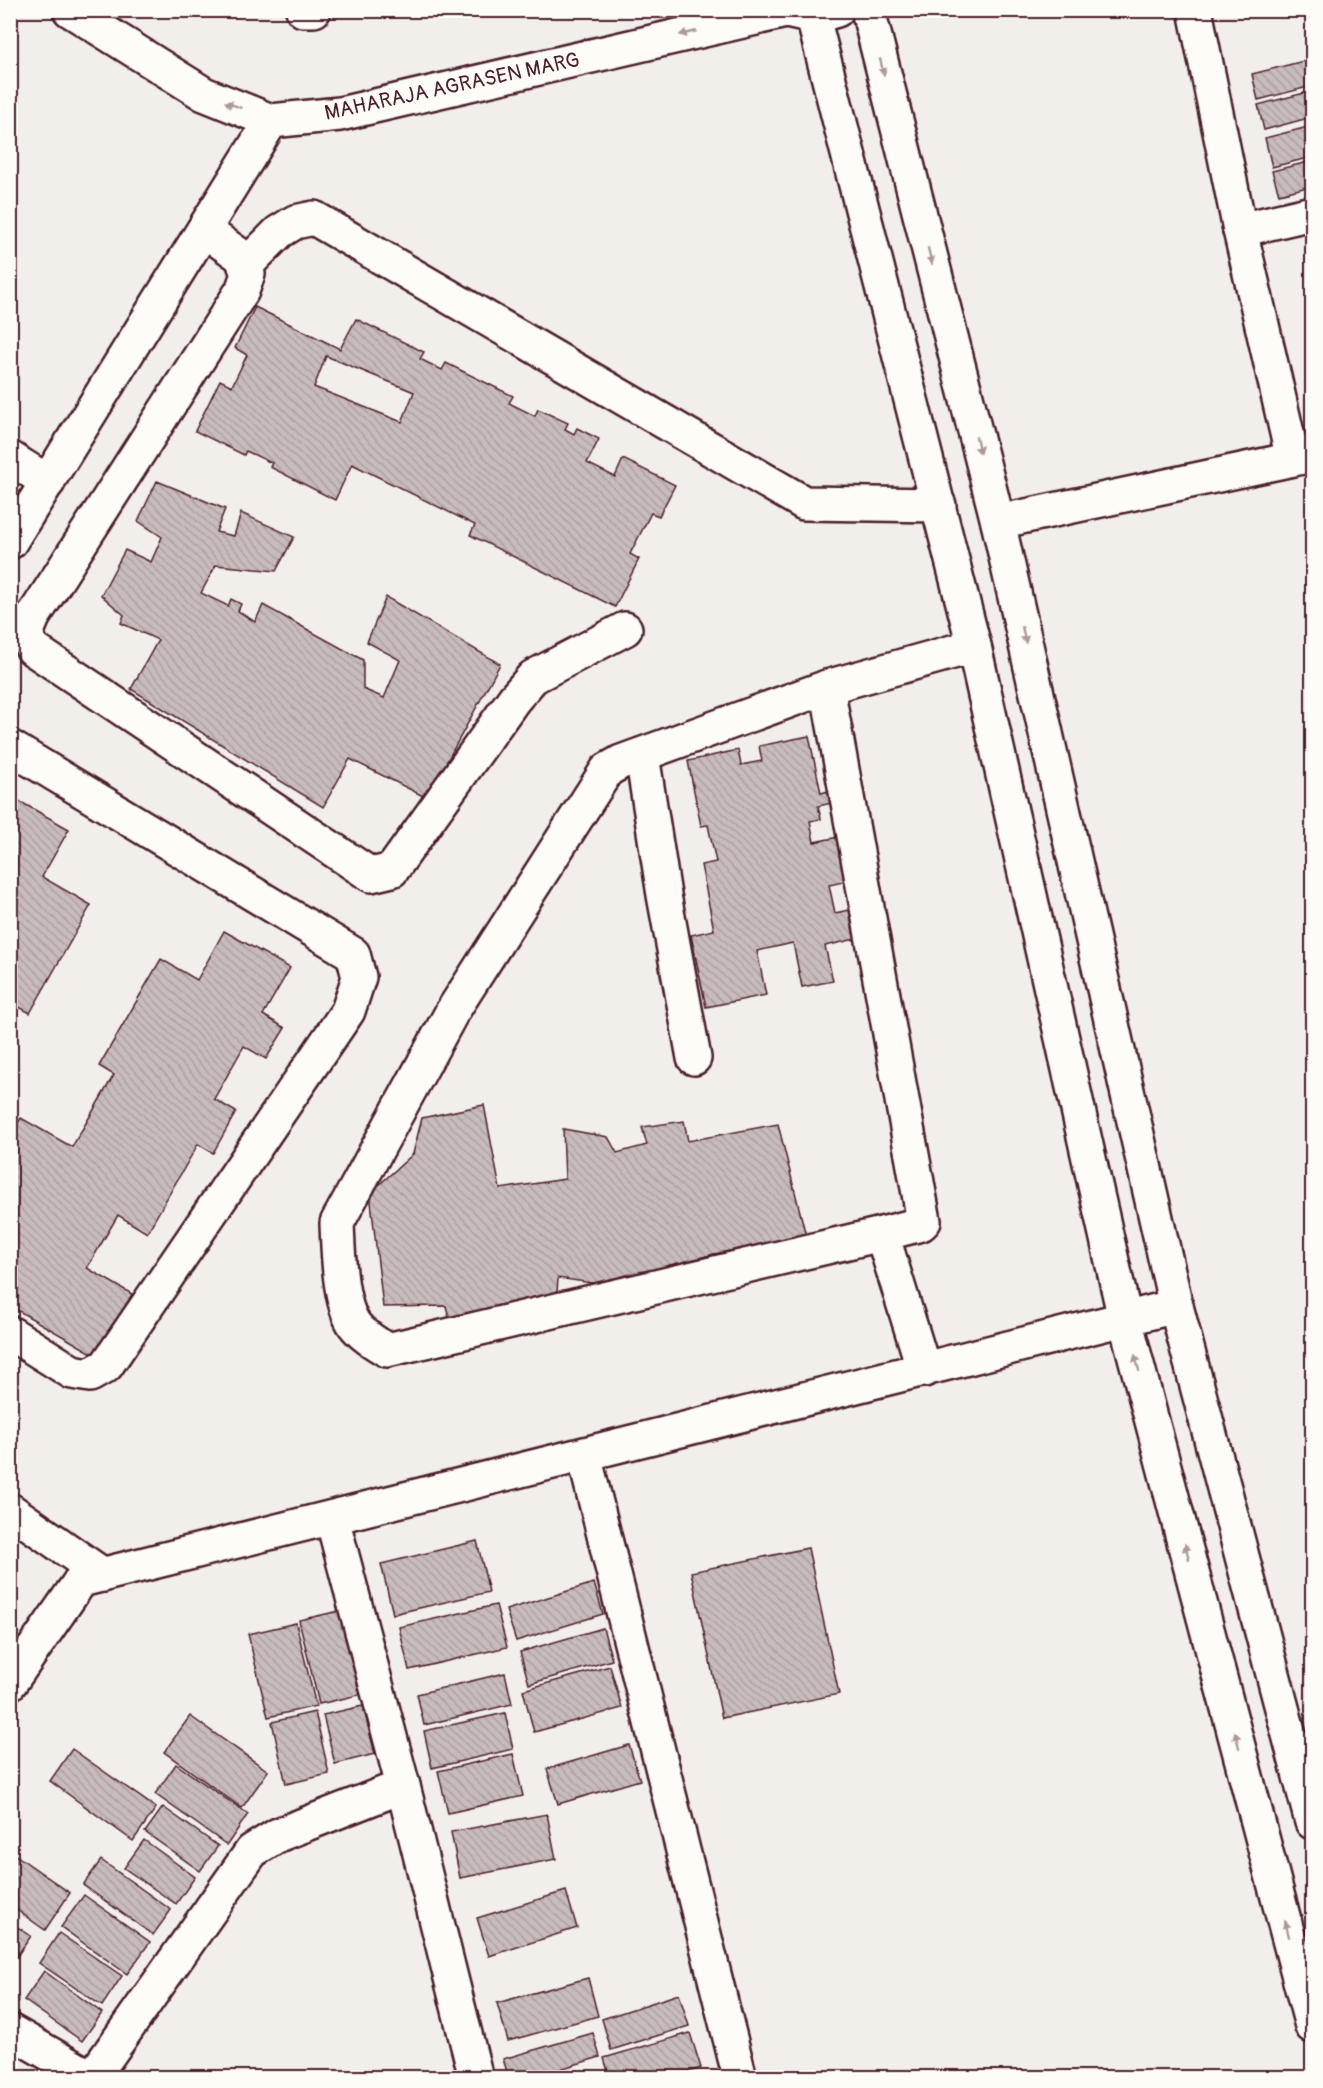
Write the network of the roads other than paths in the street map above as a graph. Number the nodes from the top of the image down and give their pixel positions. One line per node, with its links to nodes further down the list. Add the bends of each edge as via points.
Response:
1 (70, 10): 7 (street, MAHARAJA AGRASEN MARG, one-way to 1, via 204,94)
2 (303, 10): 3 (street)
3 (314, 10)
4 (868, 10): 16 (street, one-way to 16)
5 (1195, 10): 10 (street)
6 (812, 13): 7 (street, MAHARAJA AGRASEN MARG, one-way to 7, via 340,114); 15 (street)
7 (272, 121): 9 (street)
8 (1312, 213): 10 (street)
9 (204, 230): 11 (street, via 242,257); 14 (street)
10 (1240, 230): 12 (street)
11 (245, 266): 15 (street, via 279,232 295,222 314,218 804,503); 18 (street, via 248,274 242,291 33,617 26,634 33,649 371,875 392,870 533,677)
12 (1303, 457): 16 (street)
13 (10, 458): 14 (street)
14 (48, 482): 17 (street)
15 (939, 505): 19 (street)
16 (998, 522): 25 (street, one-way to 25)
17 (10, 542)
18 (625, 628)
19 (974, 646): 20 (street); 26 (street)
20 (827, 687): 22 (street); 24 (street, via 924,1221)
21 (10, 747): 27 (street, via 353,954 359,977 348,1011 106,1366 90,1375 72,1372)
22 (642, 755): 23 (street); 24 (street, via 615,764 604,774 452,1012 337,1223 341,1278 354,1324 387,1350)
23 (694, 1058)
24 (882, 1234): 28 (street)
25 (1176, 1306): 26 (street); 35 (street)
26 (1125, 1319): 28 (street); 36 (street, one-way to 26)
27 (10, 1333)
28 (924, 1370): 29 (street)
29 (584, 1455): 31 (street); 40 (street)
30 (10, 1510): 32 (street)
31 (332, 1518): 32 (street); 34 (street)
32 (103, 1575): 33 (street, via 81,1580)
33 (10, 1683)
34 (403, 1786): 38 (street, via 278,1835 252,1851); 39 (street)
35 (1312, 1822)
36 (1312, 2026)
37 (10, 2031): 38 (street)
38 (92, 2077)
39 (476, 2078)
40 (740, 2078)

